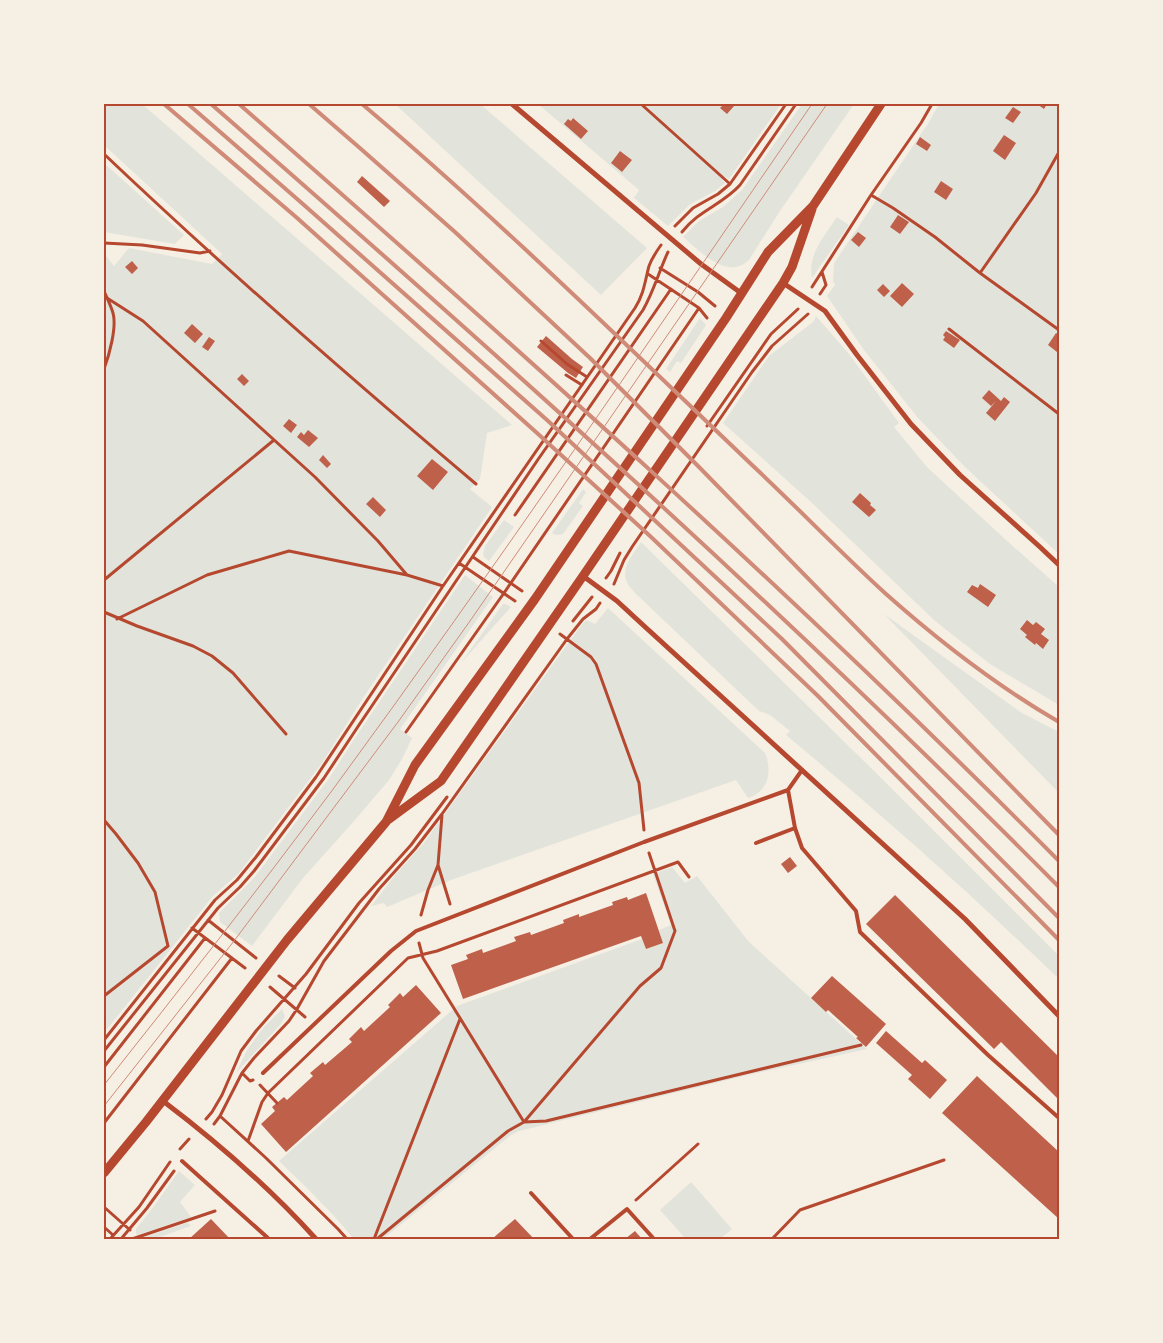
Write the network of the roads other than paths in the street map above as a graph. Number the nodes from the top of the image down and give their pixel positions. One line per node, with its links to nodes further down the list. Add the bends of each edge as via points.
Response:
1 (512, 104): 5 (street)
2 (881, 104): 3 (street)
3 (813, 206): 4 (street); 5 (street, via 768,252)
4 (783, 284): 6 (street, via 825,311 912,424 960,475); 7 (street)
5 (741, 293): 10 (street, via 535,599 415,765)
6 (1059, 565)
7 (583, 576): 8 (street, via 665,644); 10 (street, via 441,781)
8 (802, 770): 9 (lane); 13 (street, via 965,919)
9 (788, 790): 11 (lane); 14 (lane, via 416,931)
10 (386, 822): 15 (street, via 266,966)
11 (795, 828): 12 (lane); 16 (lane, via 802,848 856,911 860,932)
12 (756, 843)
13 (1059, 1016)
14 (263, 1073)
15 (163, 1101): 18 (street); 21 (street, via 221,1148)
16 (1059, 1118)
17 (182, 1160): 20 (lane)
18 (104, 1173)
19 (531, 1193): 22 (lane)
20 (269, 1239)
21 (316, 1239)
22 (572, 1239)
23 (590, 1239): 24 (lane, via 626,1209)
24 (654, 1239)

